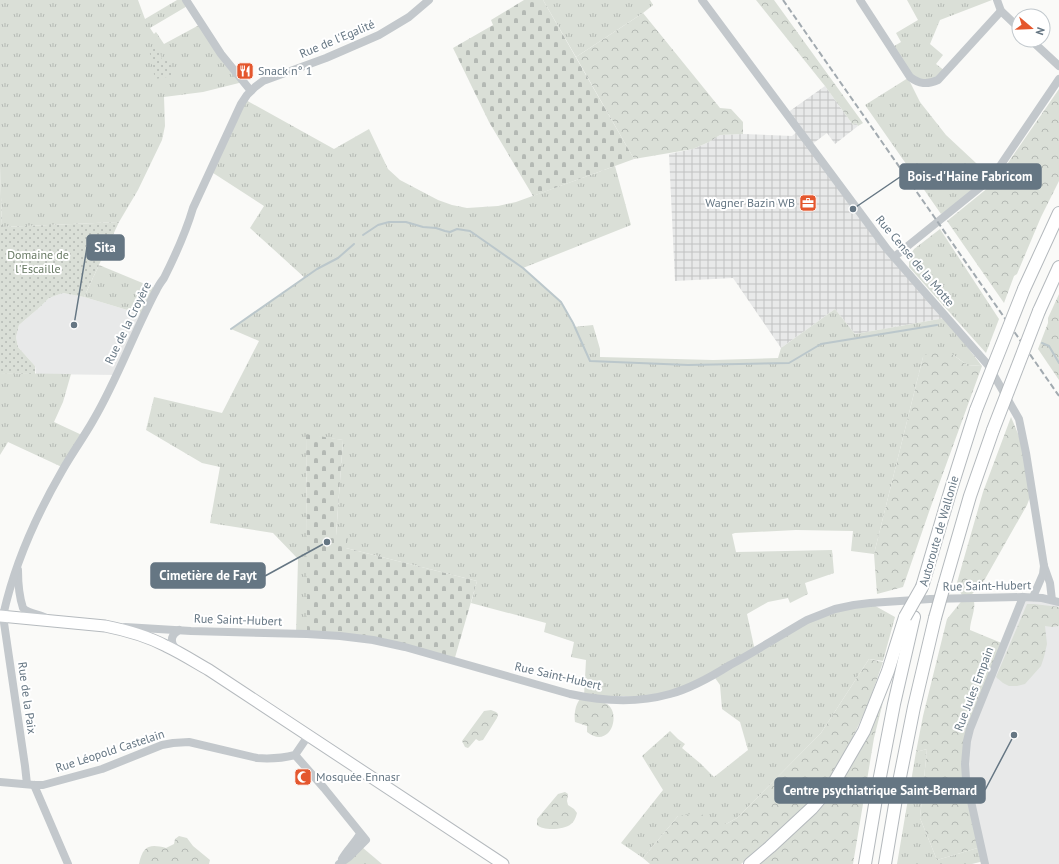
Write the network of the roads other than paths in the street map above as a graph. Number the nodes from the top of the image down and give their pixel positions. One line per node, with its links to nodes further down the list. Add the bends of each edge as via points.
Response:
1 (186, 0): 11 (street, via 221,54)
2 (429, 0): 11 (street, Rue de l'Egalité, via 409,17 379,35 263,81)
3 (702, 0): 13 (street, Rue Cense de la Motte)
4 (860, 0): 6 (street, via 910,77 925,83 938,80)
5 (997, 0): 6 (street)
6 (1001, 11): 7 (street)
7 (1011, 20)
8 (1040, 48): 9 (street)
9 (1059, 66)
10 (1059, 79): 13 (street, via 987,182)
11 (251, 91): 15 (street, Rue de la Croyère, via 236,114 163,279 108,393 57,479)
12 (1059, 213): 21 (highway, Autoroute de Wallonie, bridge, via 1024,289 976,410 922,587)
13 (894, 257): 16 (street, Rue Cense de la Motte, via 988,365 1019,419)
14 (1059, 267): 37 (highway, Autoroute de Wallonie, bridge, via 1039,311 970,496 935,618 912,714)
15 (18, 561): 20 (street, Rue de la Croyère); 22 (street, Rue de la Croyère, via 23,608)
16 (1044, 566): 18 (street, Rue Cense de la Motte); 19 (street, Rue Cense de la Motte)
17 (1023, 597): 18 (street, Rue Saint-Hubert); 25 (street, Rue Saint-Hubert, via 930,599 870,603 835,609 807,620 703,681 680,691 654,698 621,700 570,694 374,640 314,634); 38 (street, Rue Jules Empain, via 967,740 966,779)
18 (1033, 597): 19 (street, Rue Saint-Hubert)
19 (1055, 601)
20 (2, 616): 22 (main road); 31 (street, Rue de la Paix)
21 (909, 617): 35 (highway, via 864,731 835,781 812,808); 36 (highway, Autoroute de Wallonie)
22 (50, 620): 23 (main road)
23 (105, 626): 24 (street, Rue Saint-Hubert); 26 (main road)
24 (154, 629): 25 (street, Rue Saint-Hubert); 26 (street)
25 (176, 632): 26 (street, via 163,640); 27 (street, via 172,638 173,645)
26 (150, 639): 27 (main road)
27 (188, 657): 28 (main road)
28 (308, 736): 29 (street); 34 (main road)
29 (295, 755): 31 (street, Rue Léopold Castelain, via 261,758 189,742 173,743 102,769 44,785); 32 (street, via 366,840)
30 (0, 782): 31 (street, Rue Léopold Castelain)
31 (30, 785): 33 (street, Rue de la Paix)
32 (340, 863)
33 (68, 864)
34 (503, 864)
35 (750, 864)
36 (865, 864)
37 (885, 864)
38 (985, 864)

